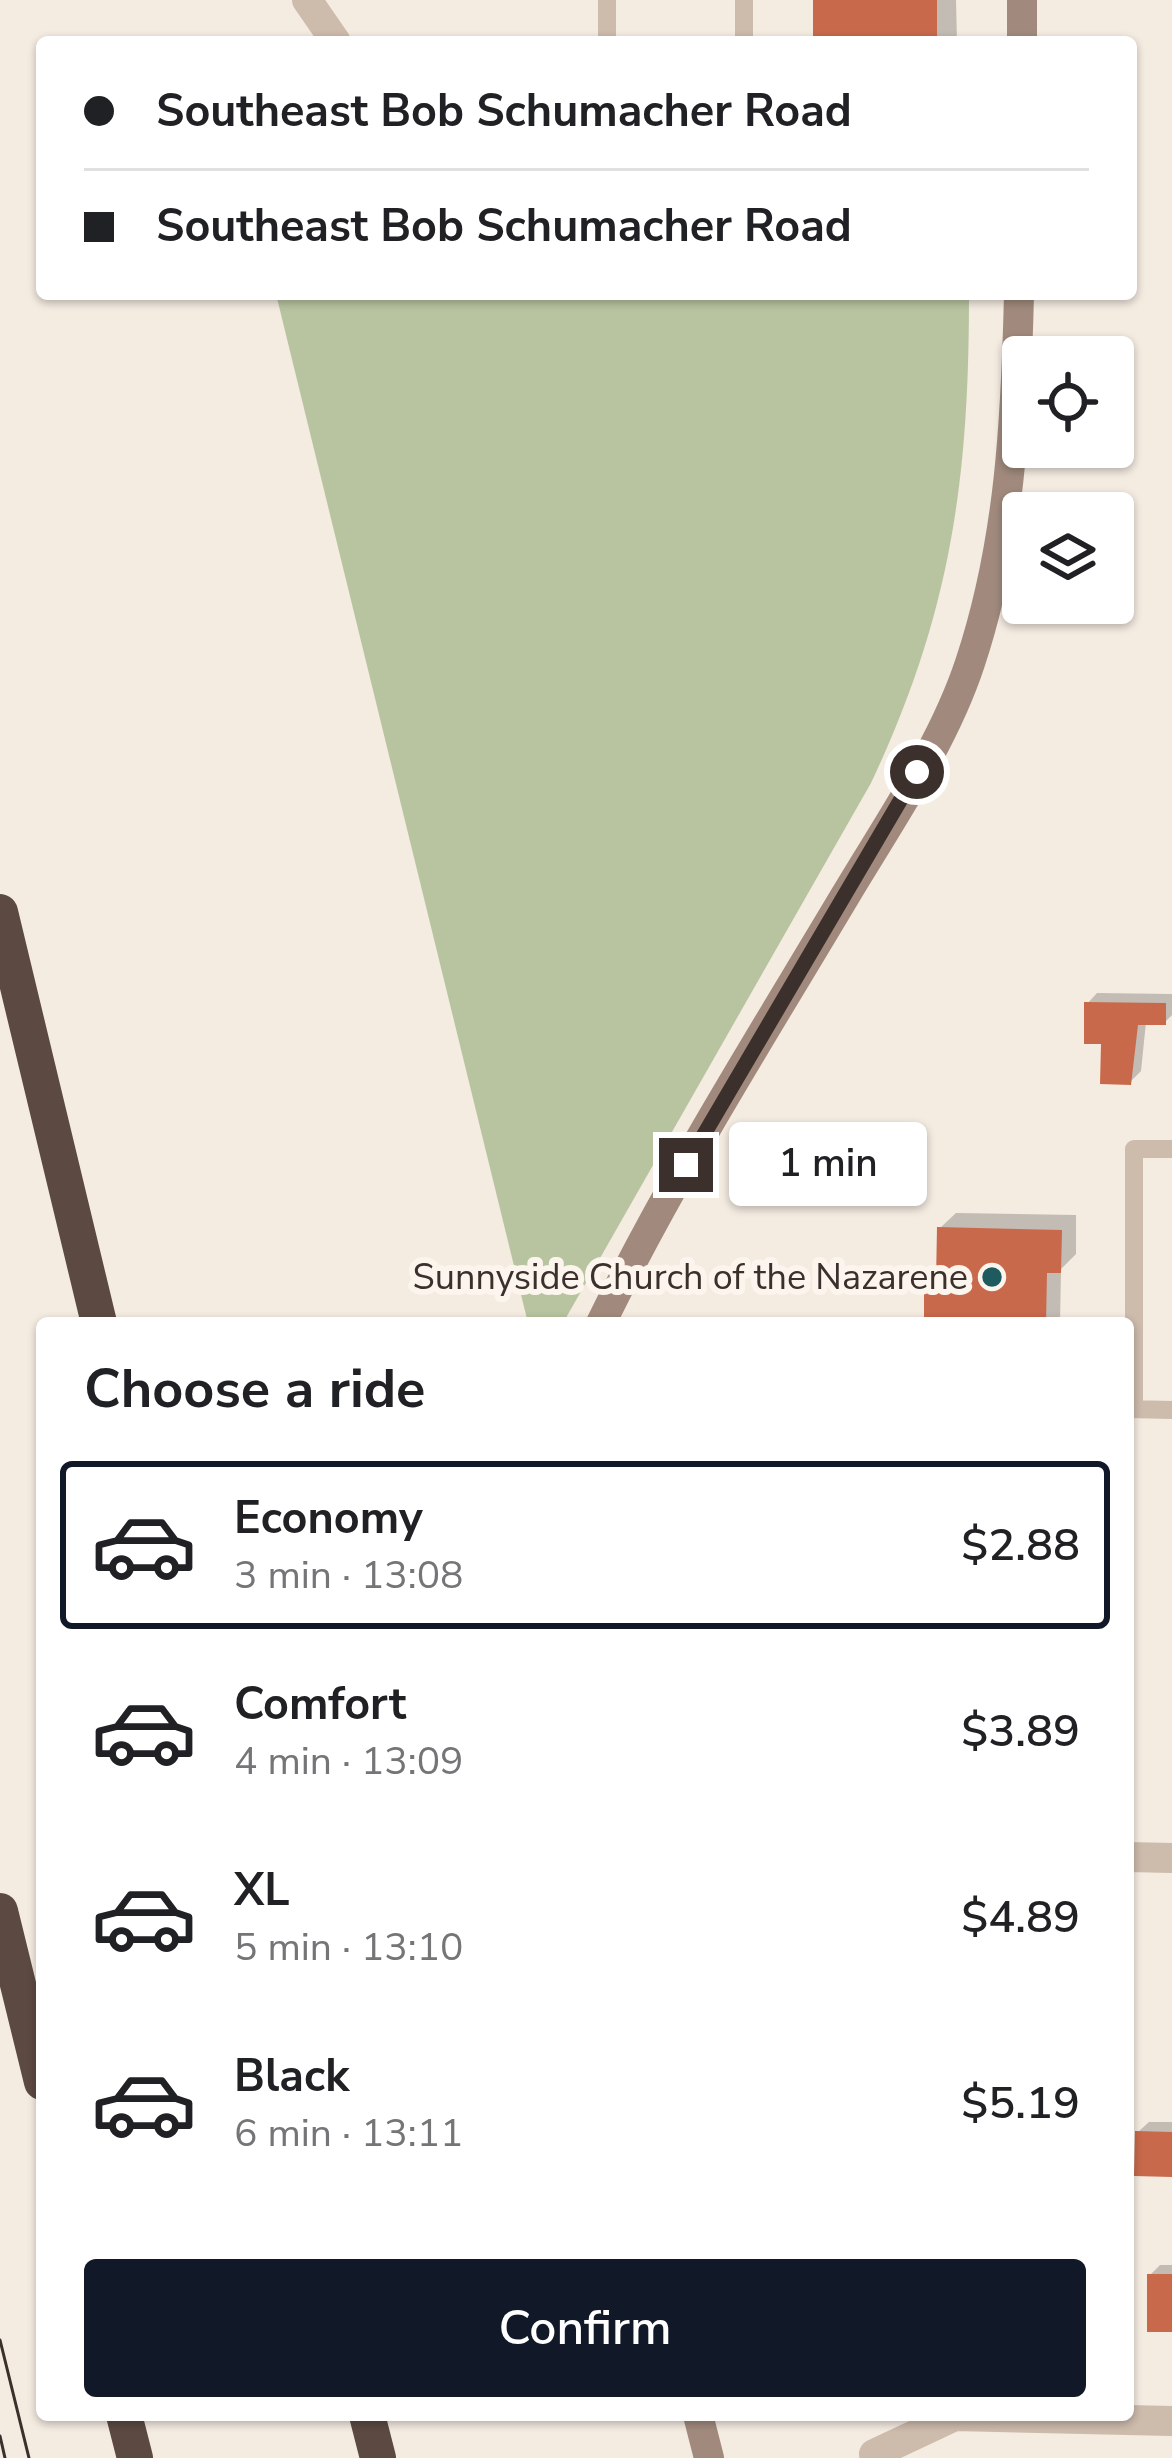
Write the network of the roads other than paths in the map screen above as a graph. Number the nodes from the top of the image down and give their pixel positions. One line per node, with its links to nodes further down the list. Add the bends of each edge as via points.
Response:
1 (307, 0): 5 (street)
2 (607, 0): 6 (lane)
3 (744, 0): 7 (lane)
4 (1022, 0): 8 (main road)
5 (332, 36)
6 (607, 36)
7 (744, 36)
8 (1022, 36)
9 (1019, 300): 13 (main road, via 1014,453 1000,549 969,665 907,790 645,1233)
10 (0, 912): 12 (highway)
11 (1172, 1149): 14 (lane, via 1135,1149)
12 (98, 1317)
13 (604, 1317)
14 (1132, 1317)
15 (1134, 1409): 16 (lane)
16 (1172, 1410)
17 (1134, 1857): 18 (street)
18 (1172, 1858)
19 (0, 1911): 20 (highway)
20 (36, 2058)
21 (1134, 2420): 26 (street)
22 (126, 2421): 28 (highway)
23 (369, 2421): 29 (highway)
24 (700, 2421): 30 (main road)
25 (945, 2421): 27 (street)
26 (1172, 2421)
27 (874, 2454)
28 (135, 2458)
29 (378, 2458)
30 (709, 2458)

